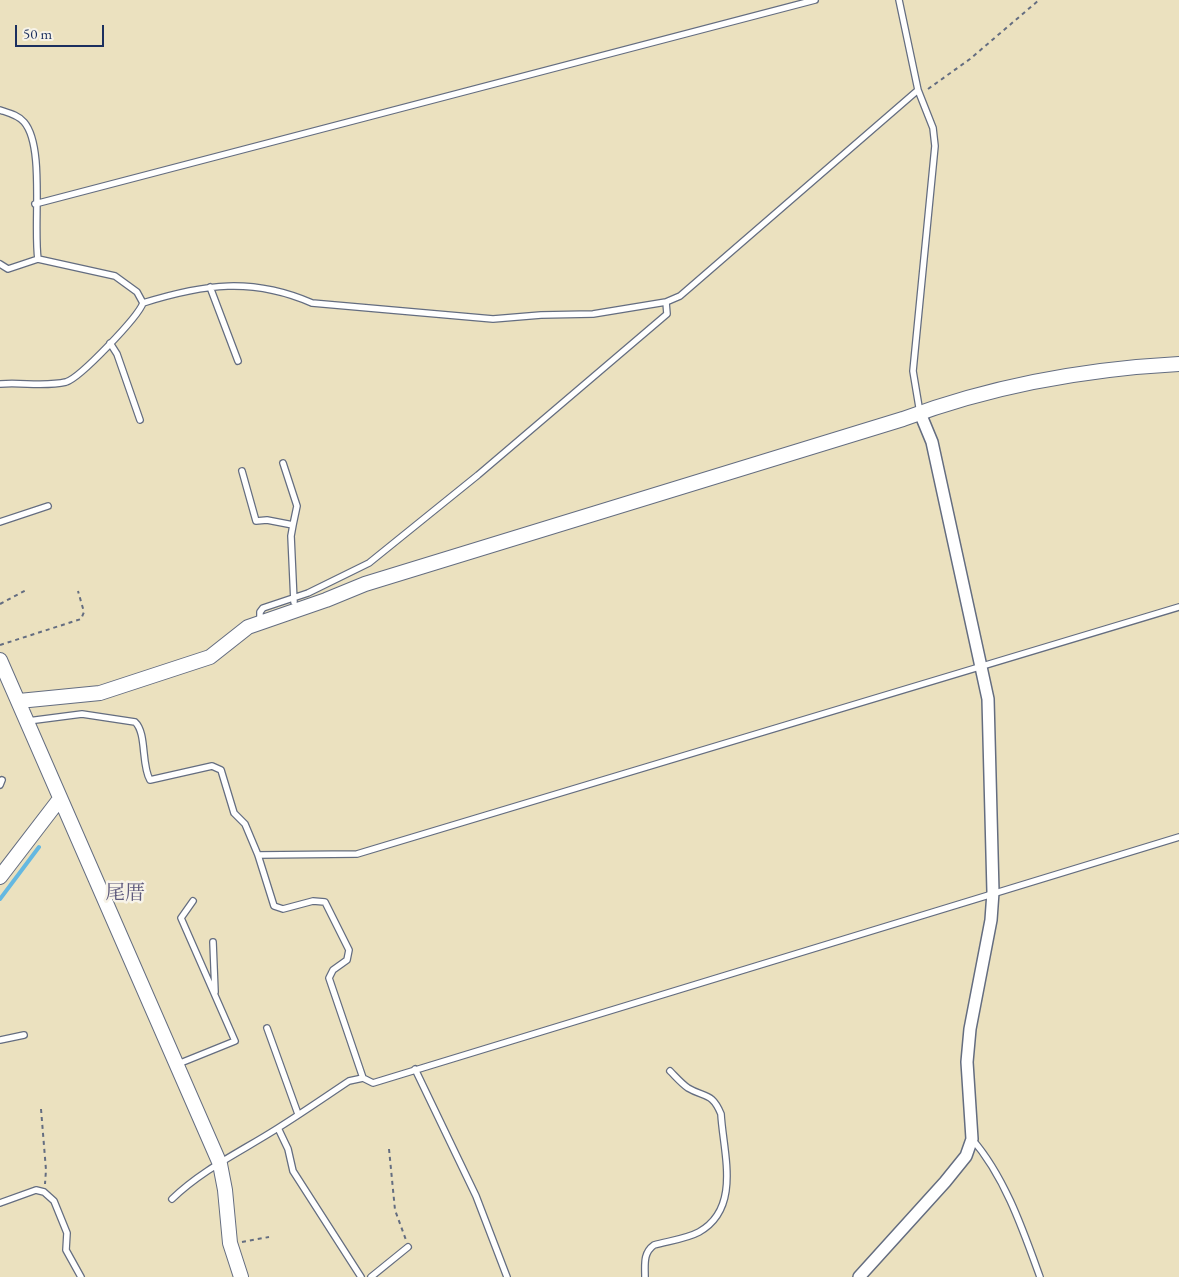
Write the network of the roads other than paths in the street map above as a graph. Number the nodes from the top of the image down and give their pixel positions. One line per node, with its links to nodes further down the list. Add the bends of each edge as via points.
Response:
1 (815, 0): 5 (lane)
2 (899, 0): 3 (lane)
3 (918, 90): 9 (lane, via 680,296); 15 (lane, via 933,128 935,146 913,371)
4 (0, 110): 5 (lane, via 20,118 31,136 35,148)
5 (36, 204): 6 (lane)
6 (38, 259): 7 (lane, via 8,269); 10 (lane, via 115,276 137,292)
7 (0, 264)
8 (210, 287): 9 (lane, via 251,285 321,304 493,319 593,314); 10 (lane); 12 (lane)
9 (666, 302): 22 (lane, via 667,314 478,475 368,563)
10 (143, 303): 11 (lane)
11 (110, 343): 14 (lane, via 72,380); 16 (lane, via 117,354)
12 (238, 361)
13 (1179, 364): 15 (street, via 1093,373 1002,389)
14 (0, 384)
15 (920, 413): 22 (street); 25 (street, via 932,442)
16 (140, 420)
17 (282, 463): 21 (lane, via 297,506)
18 (242, 471): 21 (lane, via 256,521)
19 (48, 506): 20 (lane)
20 (0, 522)
21 (293, 524): 22 (lane)
22 (294, 605): 26 (street, via 242,631 210,657 100,693)
23 (1179, 608): 25 (lane)
24 (0, 660): 26 (street)
25 (982, 668): 30 (lane, via 357,854); 32 (street, via 988,699)
26 (19, 700): 27 (street)
27 (28, 721): 28 (street); 30 (lane, via 82,714 135,722 140,728 150,780 217,766 234,813 245,824)
28 (59, 800): 31 (street); 39 (street)
29 (1179, 838): 32 (lane)
30 (258, 855): 42 (lane, via 274,906 283,909 313,901 325,902 349,950 347,960 332,970 329,978)
31 (0, 877)
32 (993, 892): 40 (lane); 45 (street, via 991,920 968,1046)
33 (192, 901): 35 (lane, via 180,918)
34 (213, 942): 35 (lane)
35 (215, 997): 39 (lane, via 235,1041)
36 (267, 1028): 43 (lane)
37 (24, 1035): 38 (lane)
38 (0, 1040)
39 (176, 1065): 46 (street)
40 (415, 1069): 42 (lane, via 373,1083); 54 (lane, via 476,1196)
41 (670, 1071): 55 (lane, via 690,1089 706,1094 718,1107 728,1167 727,1190 718,1212 705,1227 649,1249 645,1255)
42 (363, 1078): 43 (lane, via 349,1081)
43 (298, 1114): 44 (lane)
44 (278, 1128): 46 (lane); 52 (lane, via 288,1149 293,1171)
45 (972, 1139): 56 (street, via 966,1156 946,1182); 57 (lane, via 987,1156 1023,1231)
46 (220, 1164): 47 (lane, via 187,1184); 51 (street, via 230,1243)
47 (172, 1199)
48 (0, 1203): 50 (lane, via 36,1190 54,1201 67,1233 66,1250)
49 (408, 1247): 53 (lane)
50 (81, 1277)
51 (241, 1277)
52 (361, 1277)
53 (371, 1277)
54 (507, 1277)
55 (645, 1277)
56 (859, 1277)
57 (1040, 1277)

